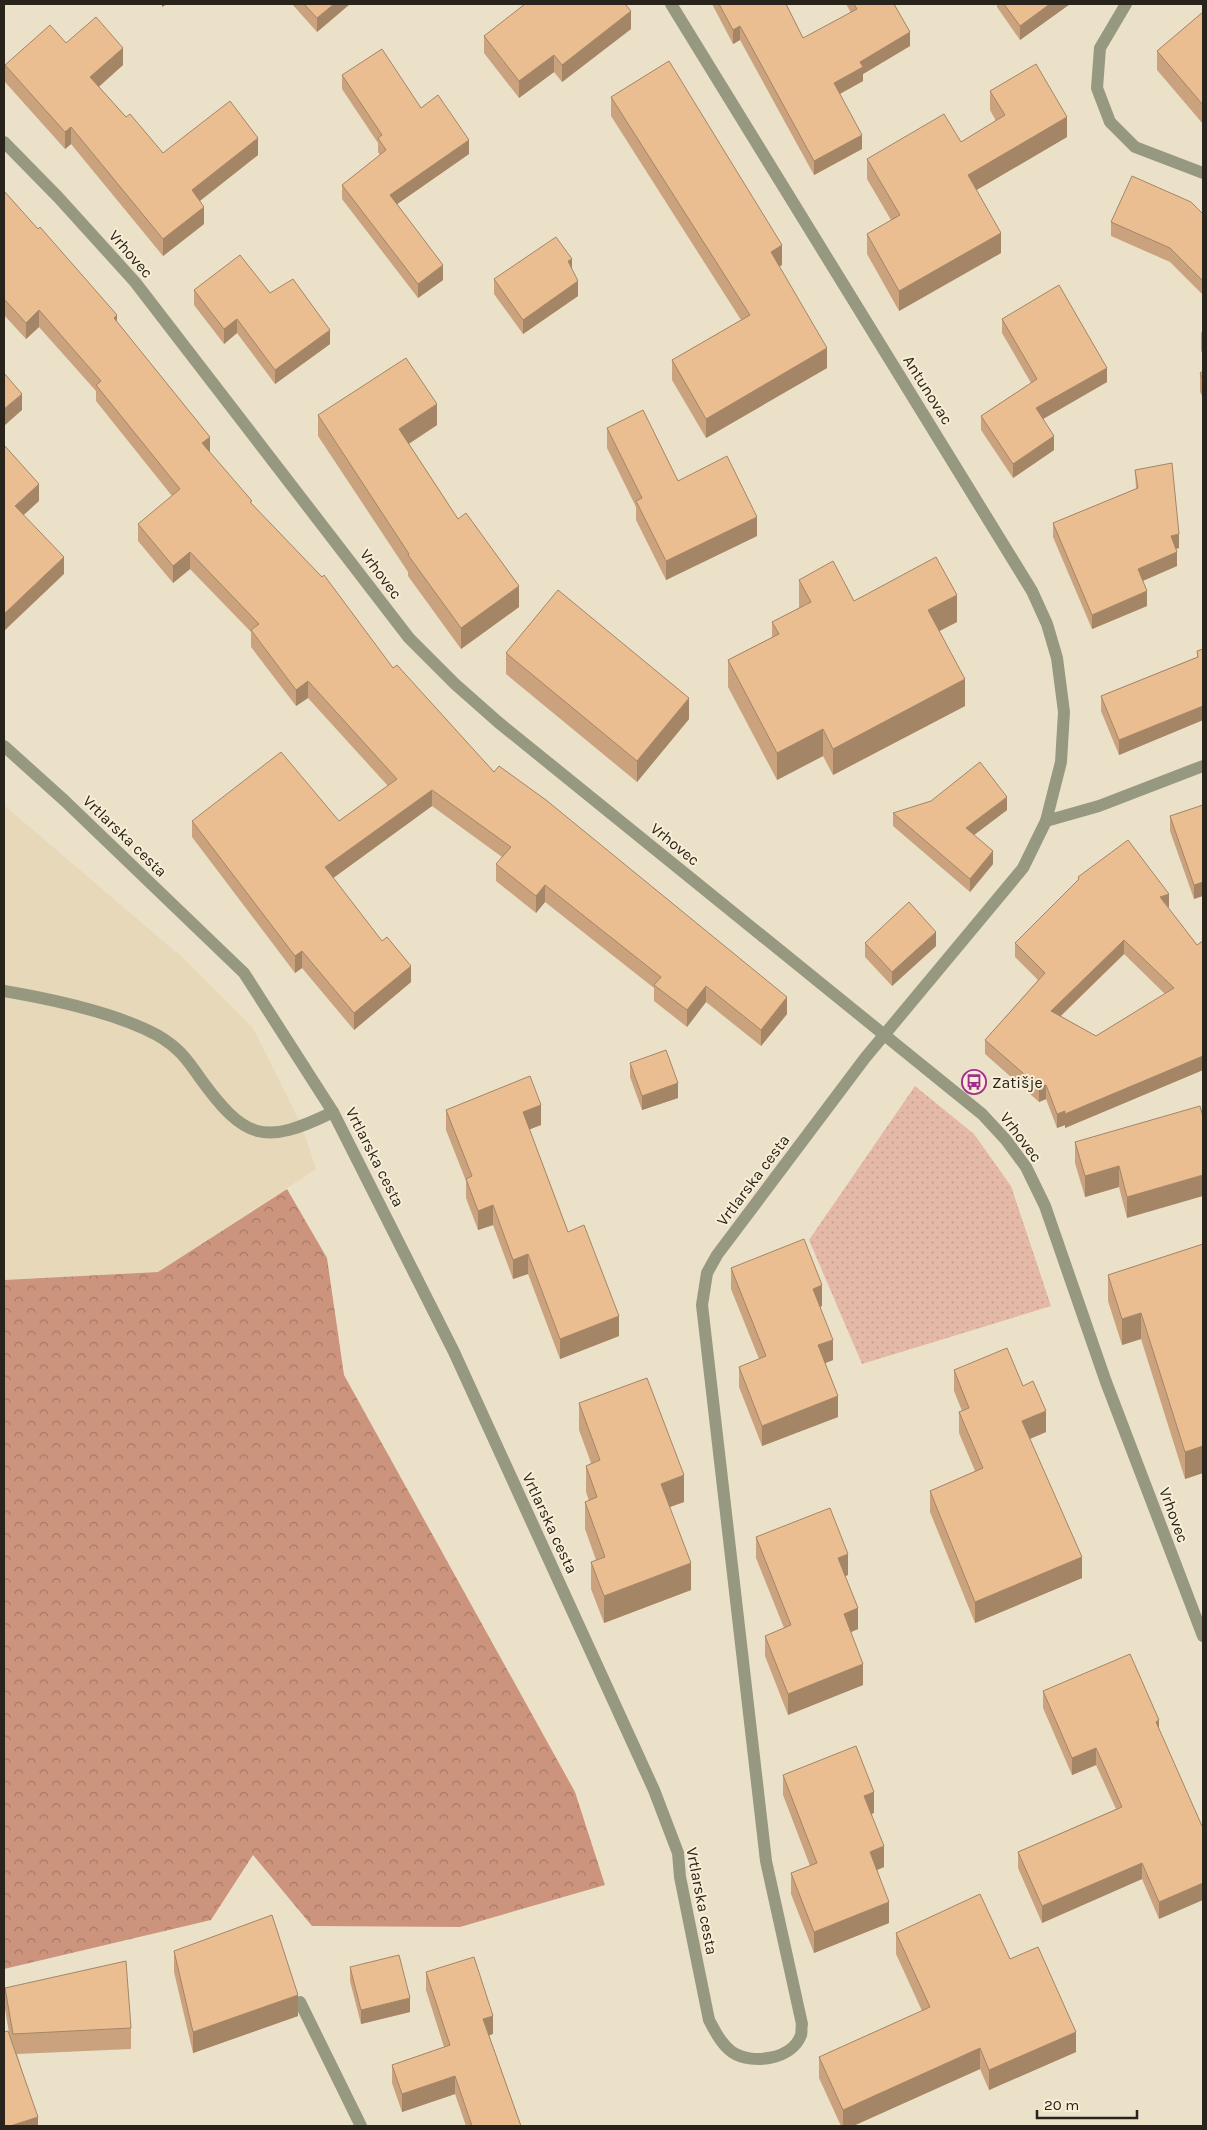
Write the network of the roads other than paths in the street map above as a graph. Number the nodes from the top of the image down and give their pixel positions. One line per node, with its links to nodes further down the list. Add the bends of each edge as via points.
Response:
1 (671, 4): 7 (street, Antunovac, via 1032,591 1047,624 1057,658 1064,712 1061,762)
2 (1126, 4): 4 (street, via 1100,48 1097,88 1110,122 1134,147)
3 (4, 142): 9 (street, Vrhovec, via 135,282 409,638 454,684)
4 (1203, 174)
5 (4, 746): 10 (street, Vrtlarska cesta, via 244,973)
6 (1203, 766): 7 (street, via 1099,806)
7 (1046, 821): 9 (street, via 1023,868)
8 (4, 992): 10 (street, via 32,996 125,1021 157,1035 181,1050 212,1095 235,1121 259,1132 279,1133 302,1127)
9 (884, 1035): 10 (street, Vrtlarska cesta, via 717,1255 707,1273 702,1305 766,1861 802,2024 801,2035 794,2046 763,2059 746,2059 731,2051 709,2020 678,1853 654,1790 454,1352); 11 (street, Vrhovec, via 982,1114 1026,1167 1045,1206 1106,1382)
10 (333, 1112)
11 (1203, 1636)
12 (300, 2002): 13 (street)
13 (356, 2124)

